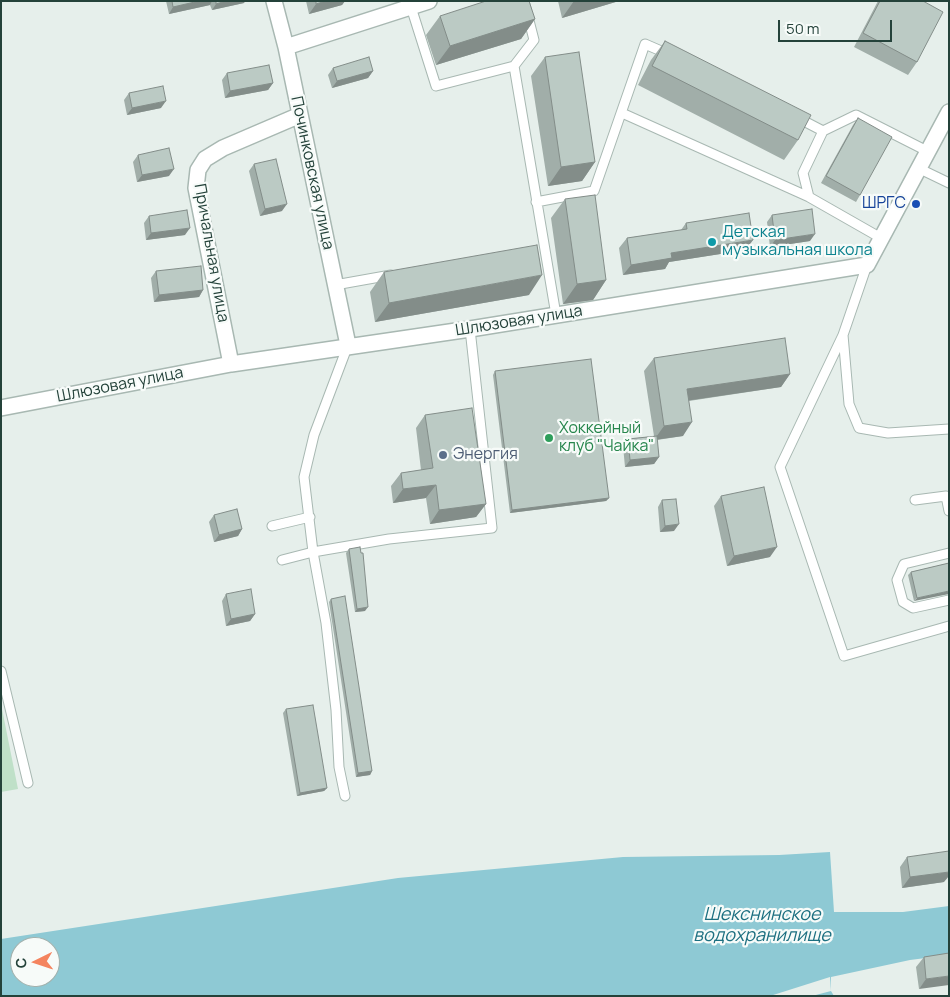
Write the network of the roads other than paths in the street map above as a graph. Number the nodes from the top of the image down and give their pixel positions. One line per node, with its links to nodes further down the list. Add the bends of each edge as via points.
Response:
1 (274, 1): 5 (street, Починковская улица)
2 (429, 1): 4 (street)
3 (524, 1): 7 (lane, via 534,40)
4 (411, 7): 5 (street); 7 (lane, via 436,86)
5 (286, 47): 11 (street, Починковская улица)
6 (678, 58): 9 (lane, via 645,44)
7 (514, 66): 17 (lane)
8 (949, 112): 13 (street)
9 (622, 113): 16 (lane); 17 (lane, via 594,191)
10 (788, 114): 12 (lane)
11 (300, 115): 21 (street, Починковская улица); 26 (street, Причальная улица, via 223,148 205,159 198,170 196,188)
12 (823, 131): 13 (lane, via 856,115); 16 (lane, via 803,173)
13 (927, 151): 14 (street)
14 (918, 168): 15 (lane); 18 (street)
15 (949, 184)
16 (809, 197): 18 (lane)
17 (536, 202): 22 (lane, via 540,251)
18 (880, 238): 19 (street)
19 (867, 265): 22 (street, Шлюзовая улица); 24 (lane)
20 (402, 274): 21 (lane)
21 (335, 285): 25 (street, Починковская улица)
22 (556, 315): 23 (street, Шлюзовая улица)
23 (470, 329): 25 (street, Шлюзовая улица); 34 (lane, via 492,528 390,539)
24 (843, 335): 28 (lane, via 849,404 859,428 888,433); 38 (lane, via 780,467 844,656)
25 (348, 345): 26 (street, Шлюзовая улица); 32 (lane, via 314,434 304,477)
26 (231, 364): 27 (street, Шлюзовая улица)
27 (1, 408)
28 (949, 429)
29 (947, 495): 30 (lane); 31 (lane)
30 (915, 500)
31 (949, 511)
32 (310, 517): 33 (lane); 34 (lane)
33 (272, 526)
34 (313, 552): 36 (lane); 41 (lane, via 326,622 339,767)
35 (949, 554): 37 (lane, via 904,564 898,580 903,602 914,608)
36 (282, 560)
37 (949, 600)
38 (949, 626)
39 (1, 671): 40 (lane)
40 (28, 783)
41 (345, 796)

